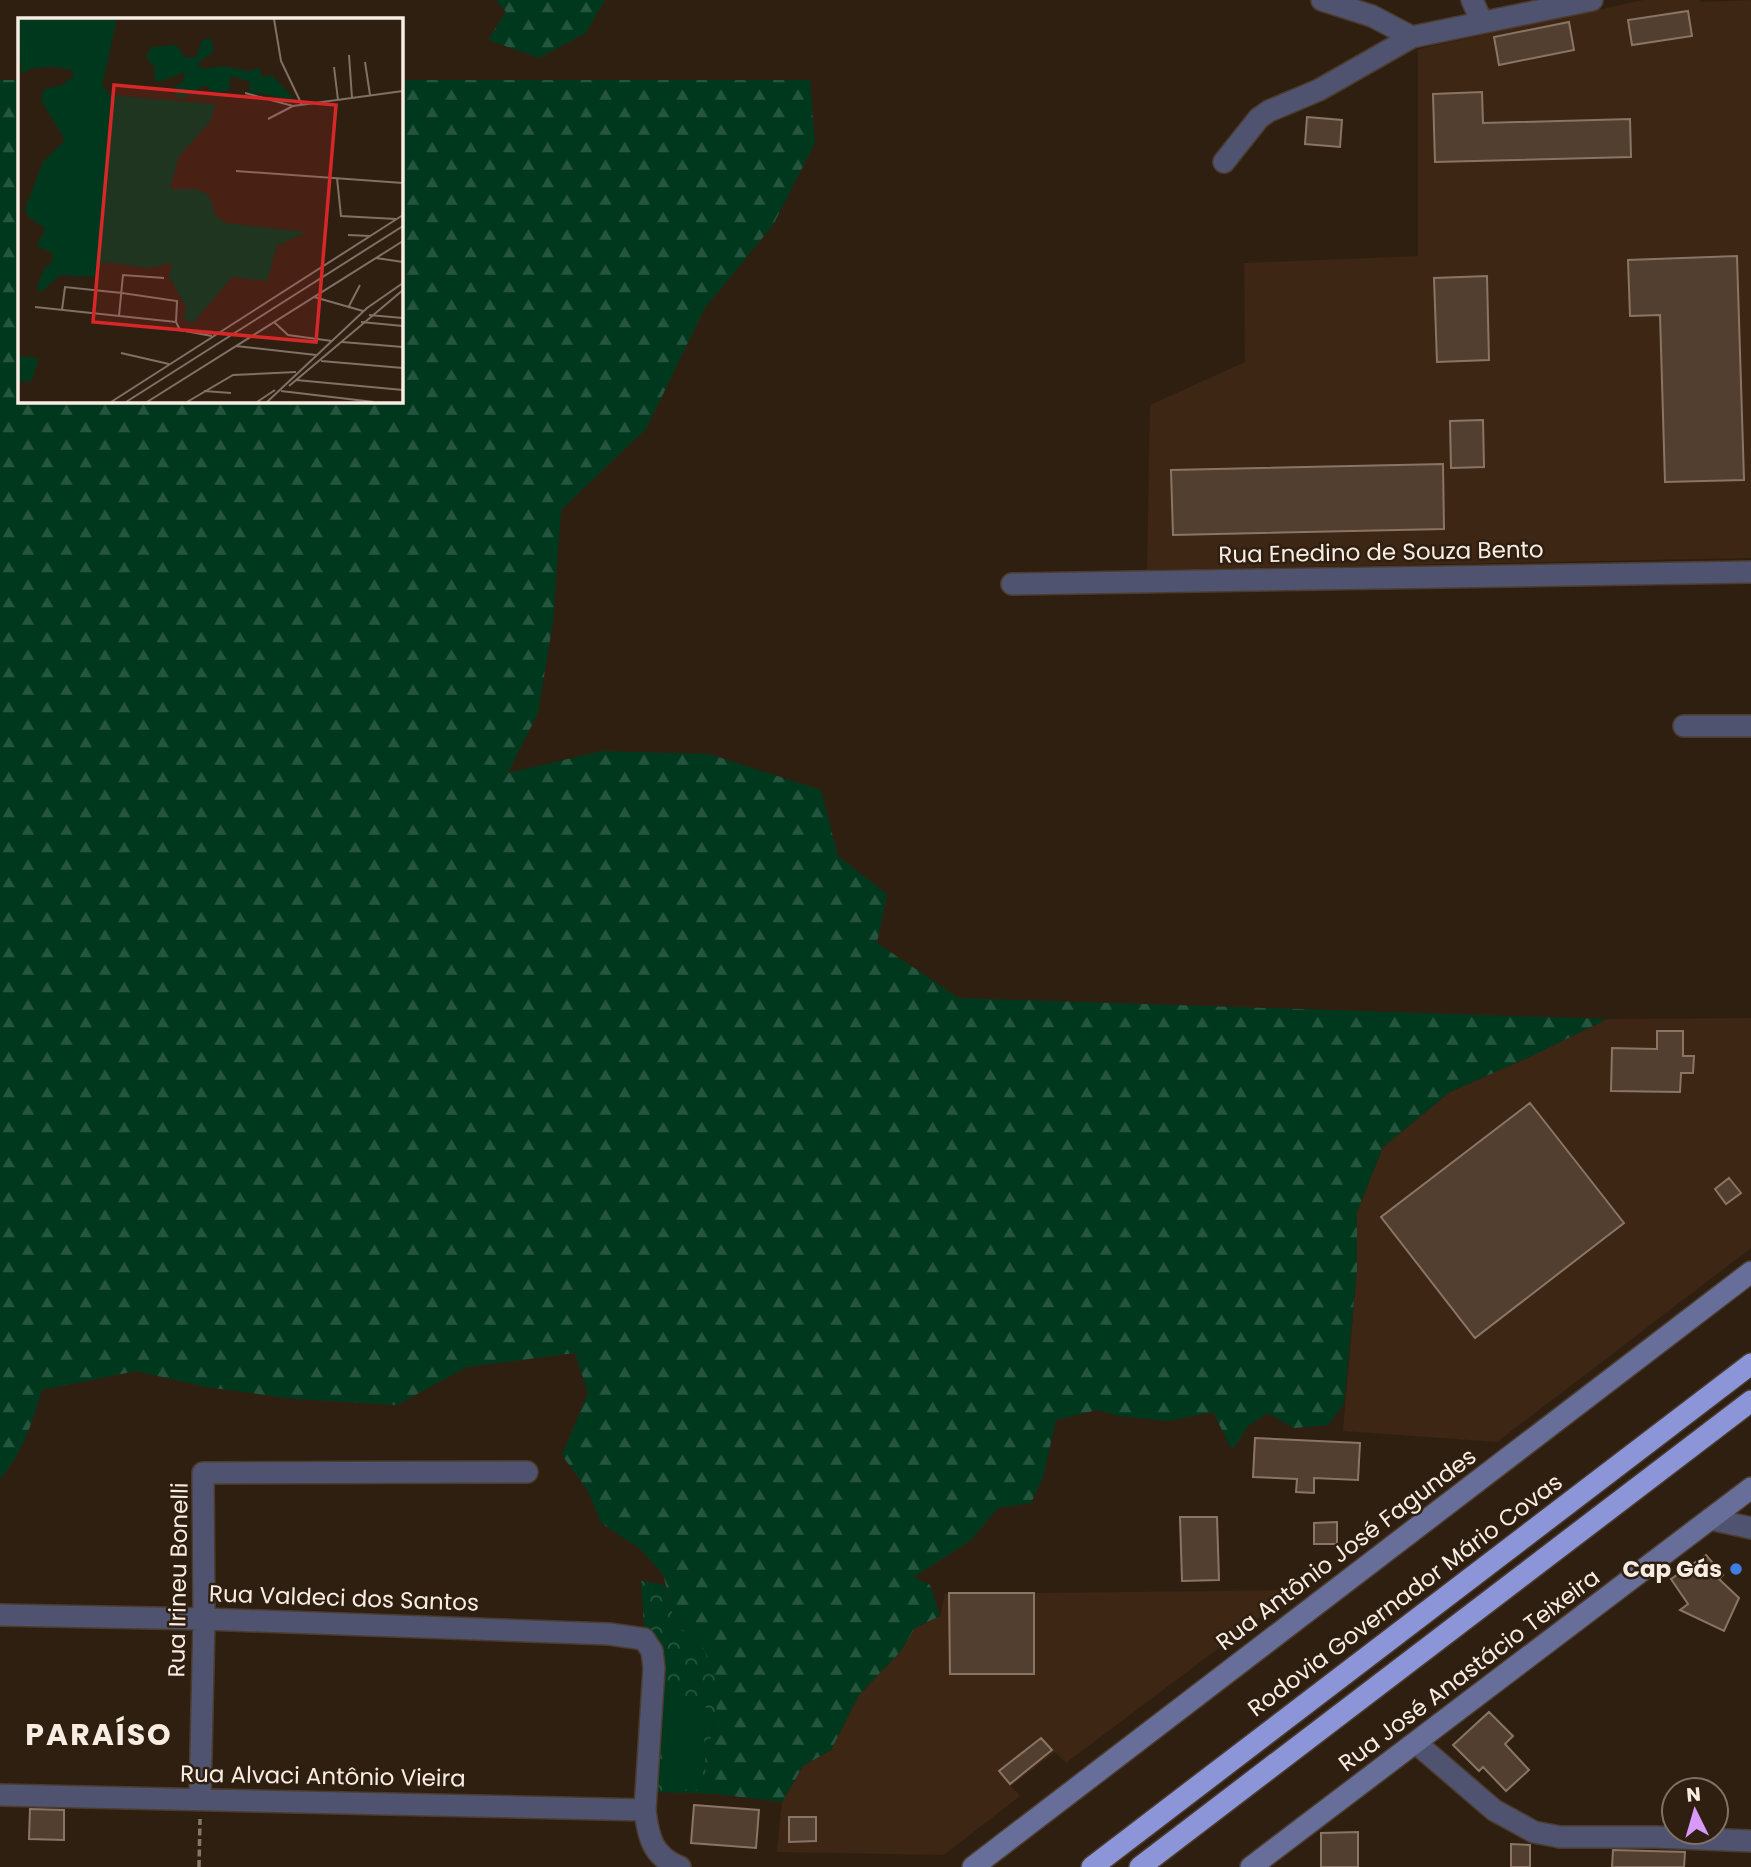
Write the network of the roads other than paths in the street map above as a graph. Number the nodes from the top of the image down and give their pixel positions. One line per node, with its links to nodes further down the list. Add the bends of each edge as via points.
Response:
1 (1322, 0): 5 (street, via 1372,16)
2 (1472, 0): 4 (street)
3 (1592, 0): 4 (street)
4 (1482, 22): 5 (street)
5 (1412, 37): 6 (street, via 1319,90 1269,111)
6 (1224, 162)
7 (1751, 572): 8 (street, Rua Enedino de Souza Bento)
8 (1013, 584)
9 (1684, 726): 10 (street)
10 (1751, 726)
11 (1751, 1272): 26 (main road, Rua Antônio José Fagundes)
12 (1751, 1364): 27 (highway, Rodovia Governador Mário Covas)
13 (1751, 1401): 28 (highway)
14 (527, 1472): 19 (street, Rua Irineu Bonelli, via 203,1473)
15 (1751, 1488): 16 (main road, Rua José Anastácio Teixeira)
16 (1710, 1519): 17 (street); 20 (main road, Rua José Anastácio Teixeira)
17 (1751, 1528)
18 (0, 1615): 19 (street, Rua Valdeci dos Santos)
19 (204, 1619): 22 (street, Rua Irineu Bonelli); 23 (street, Rua Valdeci dos Santos, via 644,1639 652,1651 654,1668)
20 (1416, 1743): 24 (street, via 1494,1810 1534,1832 1560,1837); 29 (main road, Rua José Anastácio Teixeira)
21 (0, 1795): 22 (street, Rua Alvaci Antônio Vieira)
22 (200, 1799): 23 (street, Rua Alvaci Antônio Vieira)
23 (645, 1810): 25 (street, via 650,1843 659,1855)
24 (1751, 1841)
25 (680, 1867)
26 (973, 1867)
27 (1092, 1867)
28 (1140, 1867)
29 (1251, 1867)

